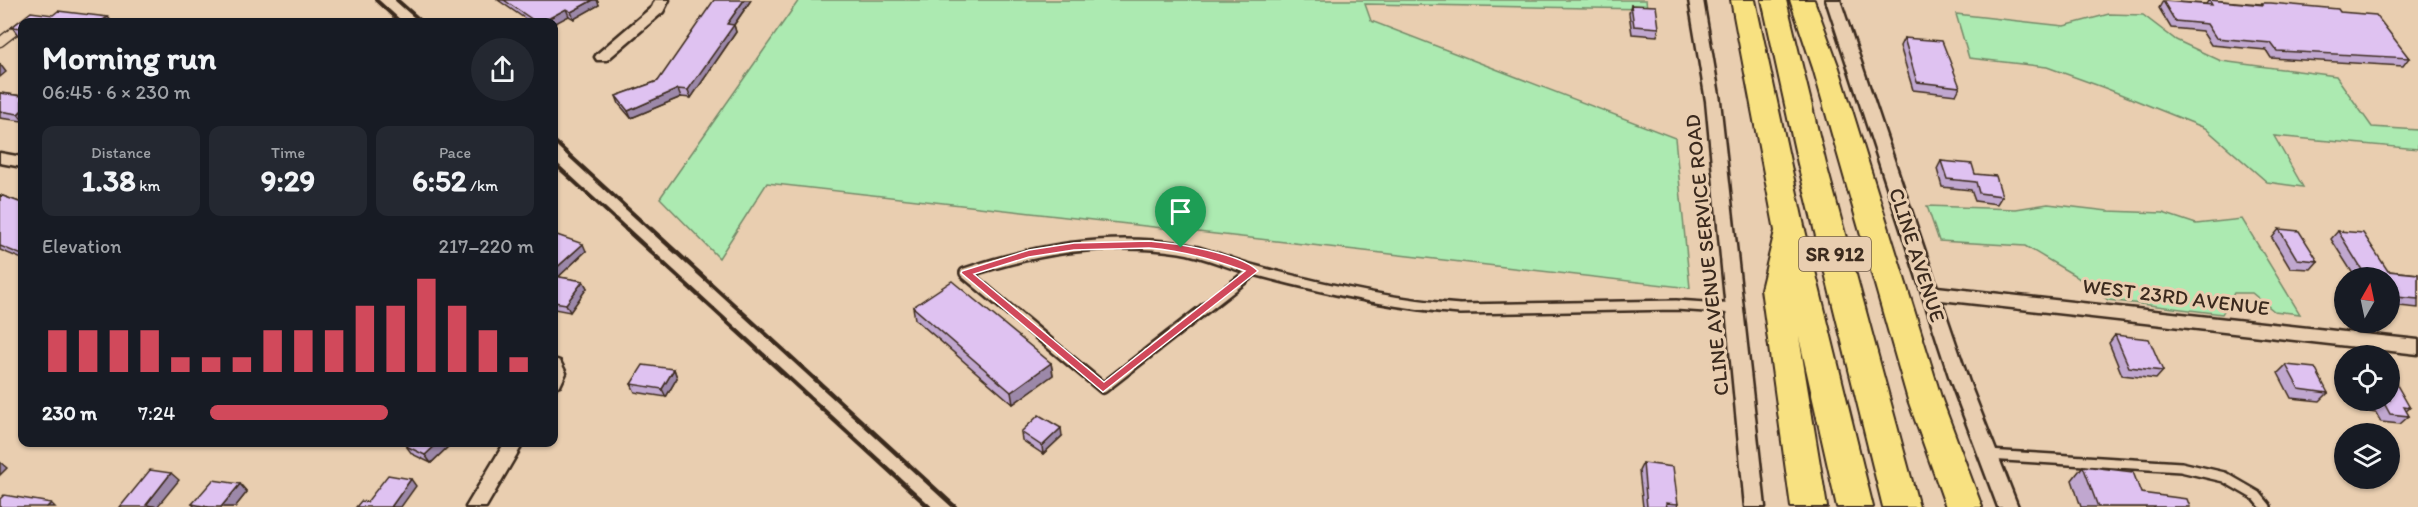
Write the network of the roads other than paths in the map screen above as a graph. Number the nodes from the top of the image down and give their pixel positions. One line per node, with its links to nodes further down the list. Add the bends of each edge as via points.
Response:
1 (662, 0): 9 (street, via 658,9)
2 (1696, 0): 15 (street, CLINE AVENUE SERVICE ROAD, via 1713,101)
3 (1743, 0): 12 (highway, SR 912)
4 (1774, 0): 23 (highway, SR 912)
5 (1802, 0): 24 (highway, via 1925,400)
6 (1833, 0): 14 (street, CLINE AVENUE)
7 (18, 28): 8 (lane)
8 (0, 42)
9 (602, 57)
10 (0, 158): 11 (street)
11 (18, 161)
12 (1790, 226): 21 (highway, via 1776,289); 22 (highway, SR 912)
13 (1253, 271): 13 (lane, via 1216,256 1181,248 1105,245 1029,254 966,273 1103,388); 15 (lane, via 1447,308 1676,305)
14 (1929, 292): 16 (street, WEST 23RD AVENUE); 18 (street, CLINE AVENUE)
15 (1735, 309): 20 (street, CLINE AVENUE SERVICE ROAD)
16 (2418, 348)
17 (512, 447): 19 (street)
18 (1988, 454): 25 (street, CLINE AVENUE); 26 (lane, via 2181,467 2224,477 2257,496)
19 (476, 507)
20 (1755, 507)
21 (1809, 507)
22 (1855, 507)
23 (1901, 507)
24 (1964, 507)
25 (2008, 507)
26 (2266, 507)

